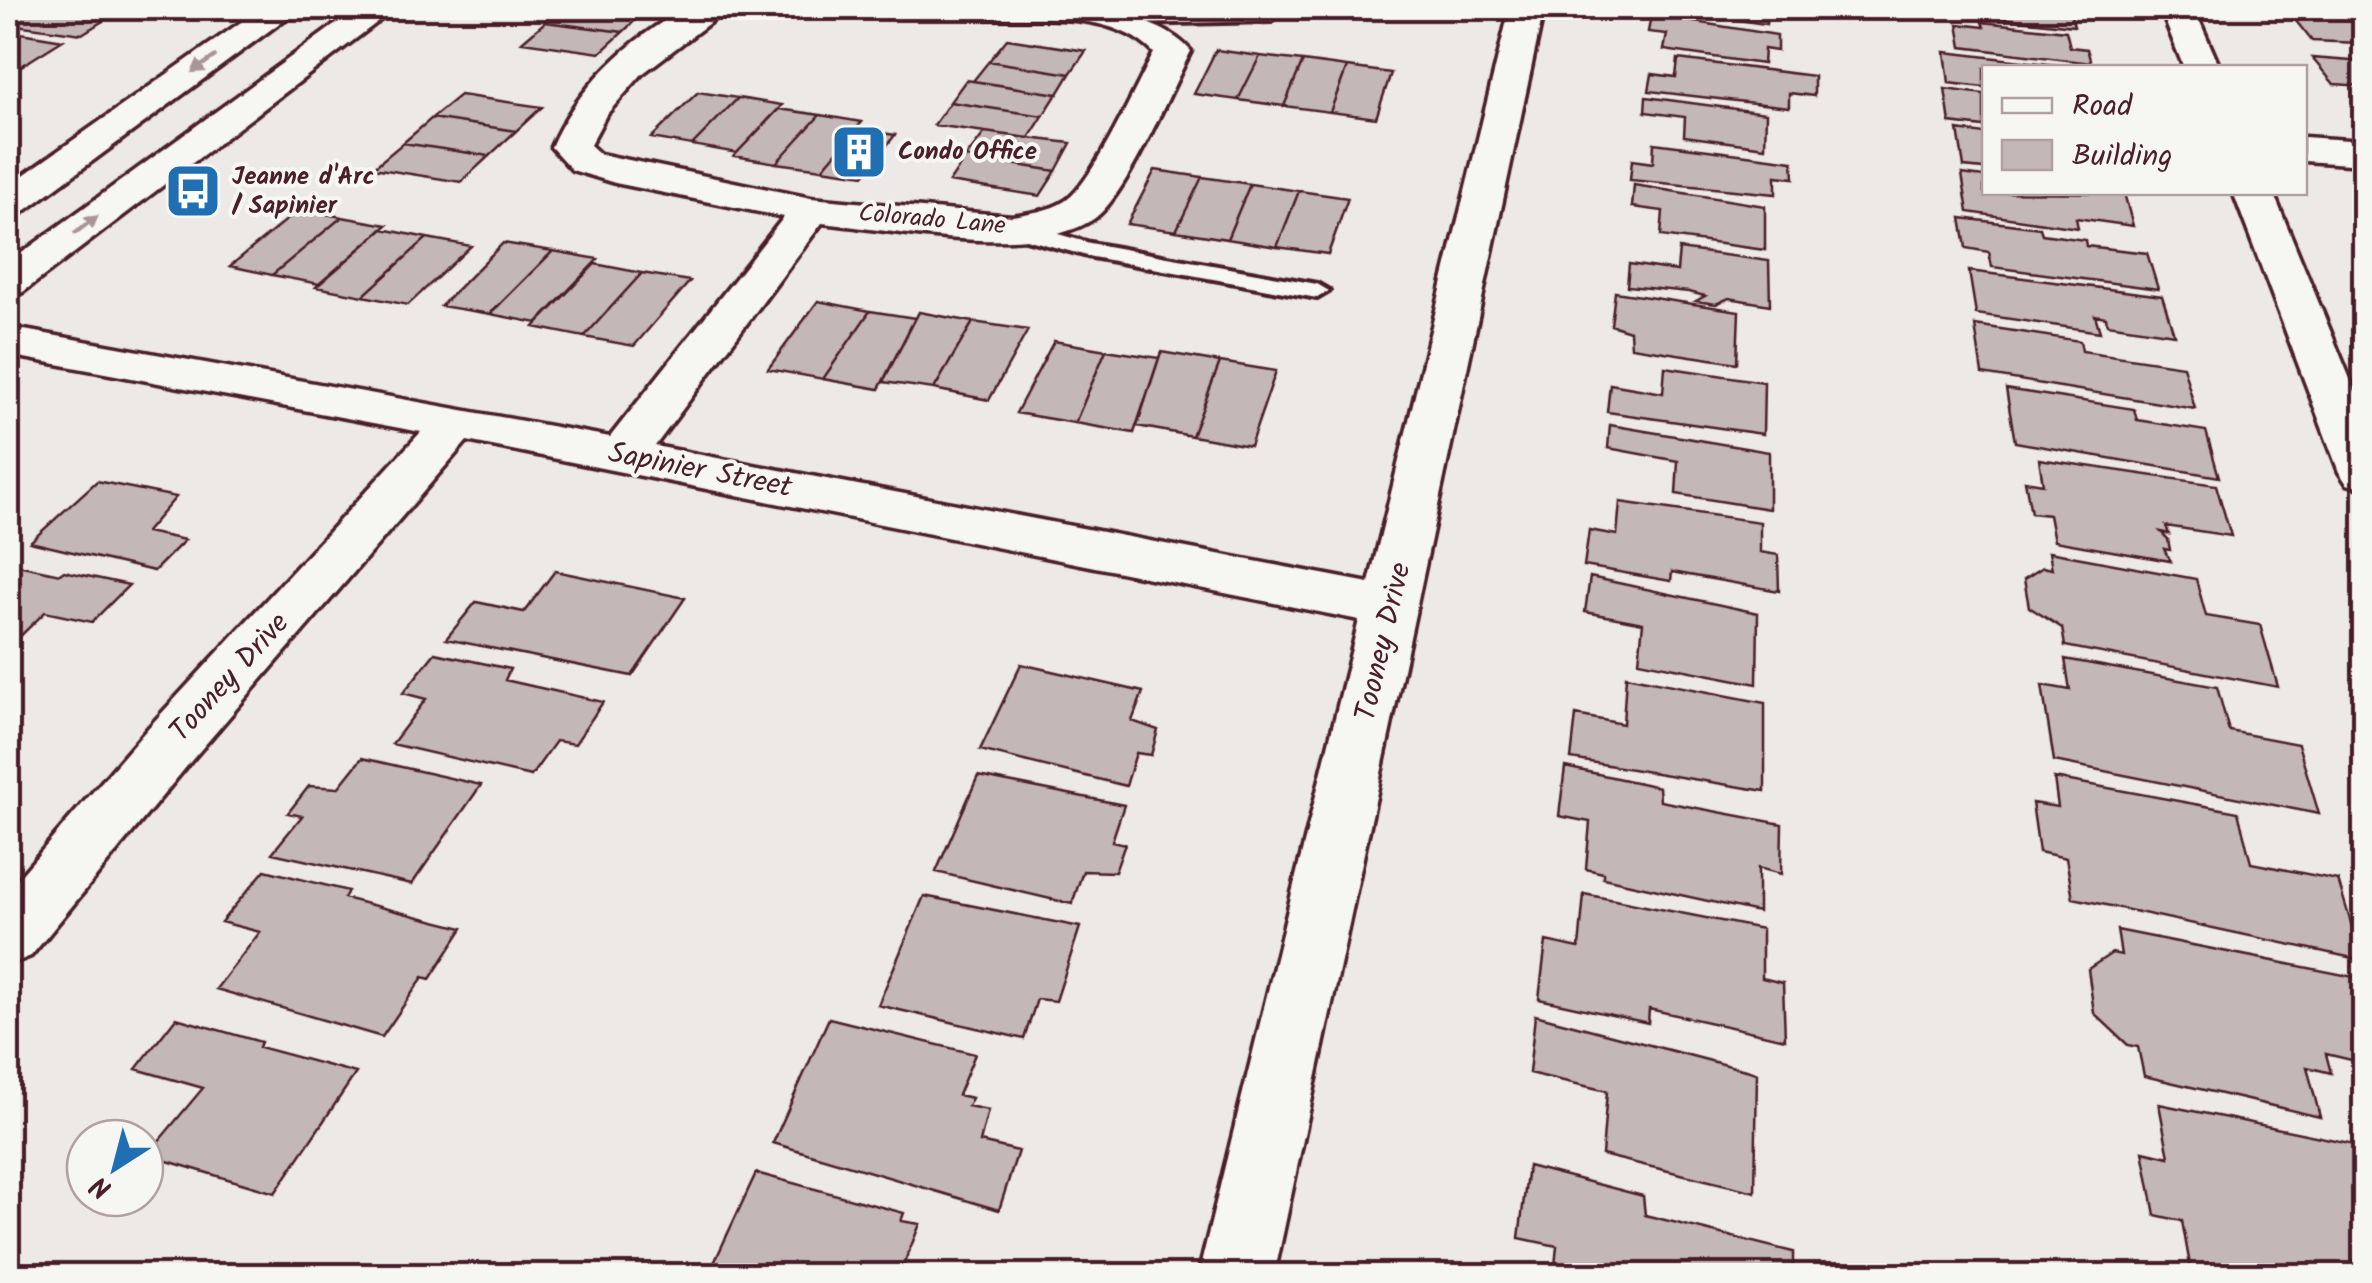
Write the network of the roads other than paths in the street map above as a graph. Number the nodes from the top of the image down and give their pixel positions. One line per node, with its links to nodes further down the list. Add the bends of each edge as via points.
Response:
1 (284, 8): 13 (street, one-way to 13)
2 (379, 8): 16 (street, one-way to 2)
3 (712, 8): 14 (street, Colorado Lane, via 676,28 593,104 570,146 586,162 629,175)
4 (980, 8): 8 (street, Colorado Lane)
5 (1527, 8): 22 (street, Tooney Drive)
6 (2178, 8): 9 (street)
7 (1265, 17): 8 (lane)
8 (1127, 18): 15 (street, Colorado Lane, via 1162,36 1172,51 1104,180 1083,208)
9 (2201, 65)
10 (2307, 150): 11 (street)
11 (2364, 152)
12 (2254, 195): 21 (street)
13 (8, 204)
14 (812, 210): 15 (street, Colorado Lane); 20 (street)
15 (1012, 228): 17 (lane, via 1088,249)
16 (8, 284)
17 (1317, 290)
18 (8, 341): 19 (street, Sapinier Street)
19 (456, 423): 20 (street, Sapinier Street); 23 (street, Tooney Drive)
20 (621, 456): 22 (street, Sapinier Street)
21 (2364, 472)
22 (1392, 607): 24 (street, Tooney Drive)
23 (8, 936)
24 (1236, 1276)

